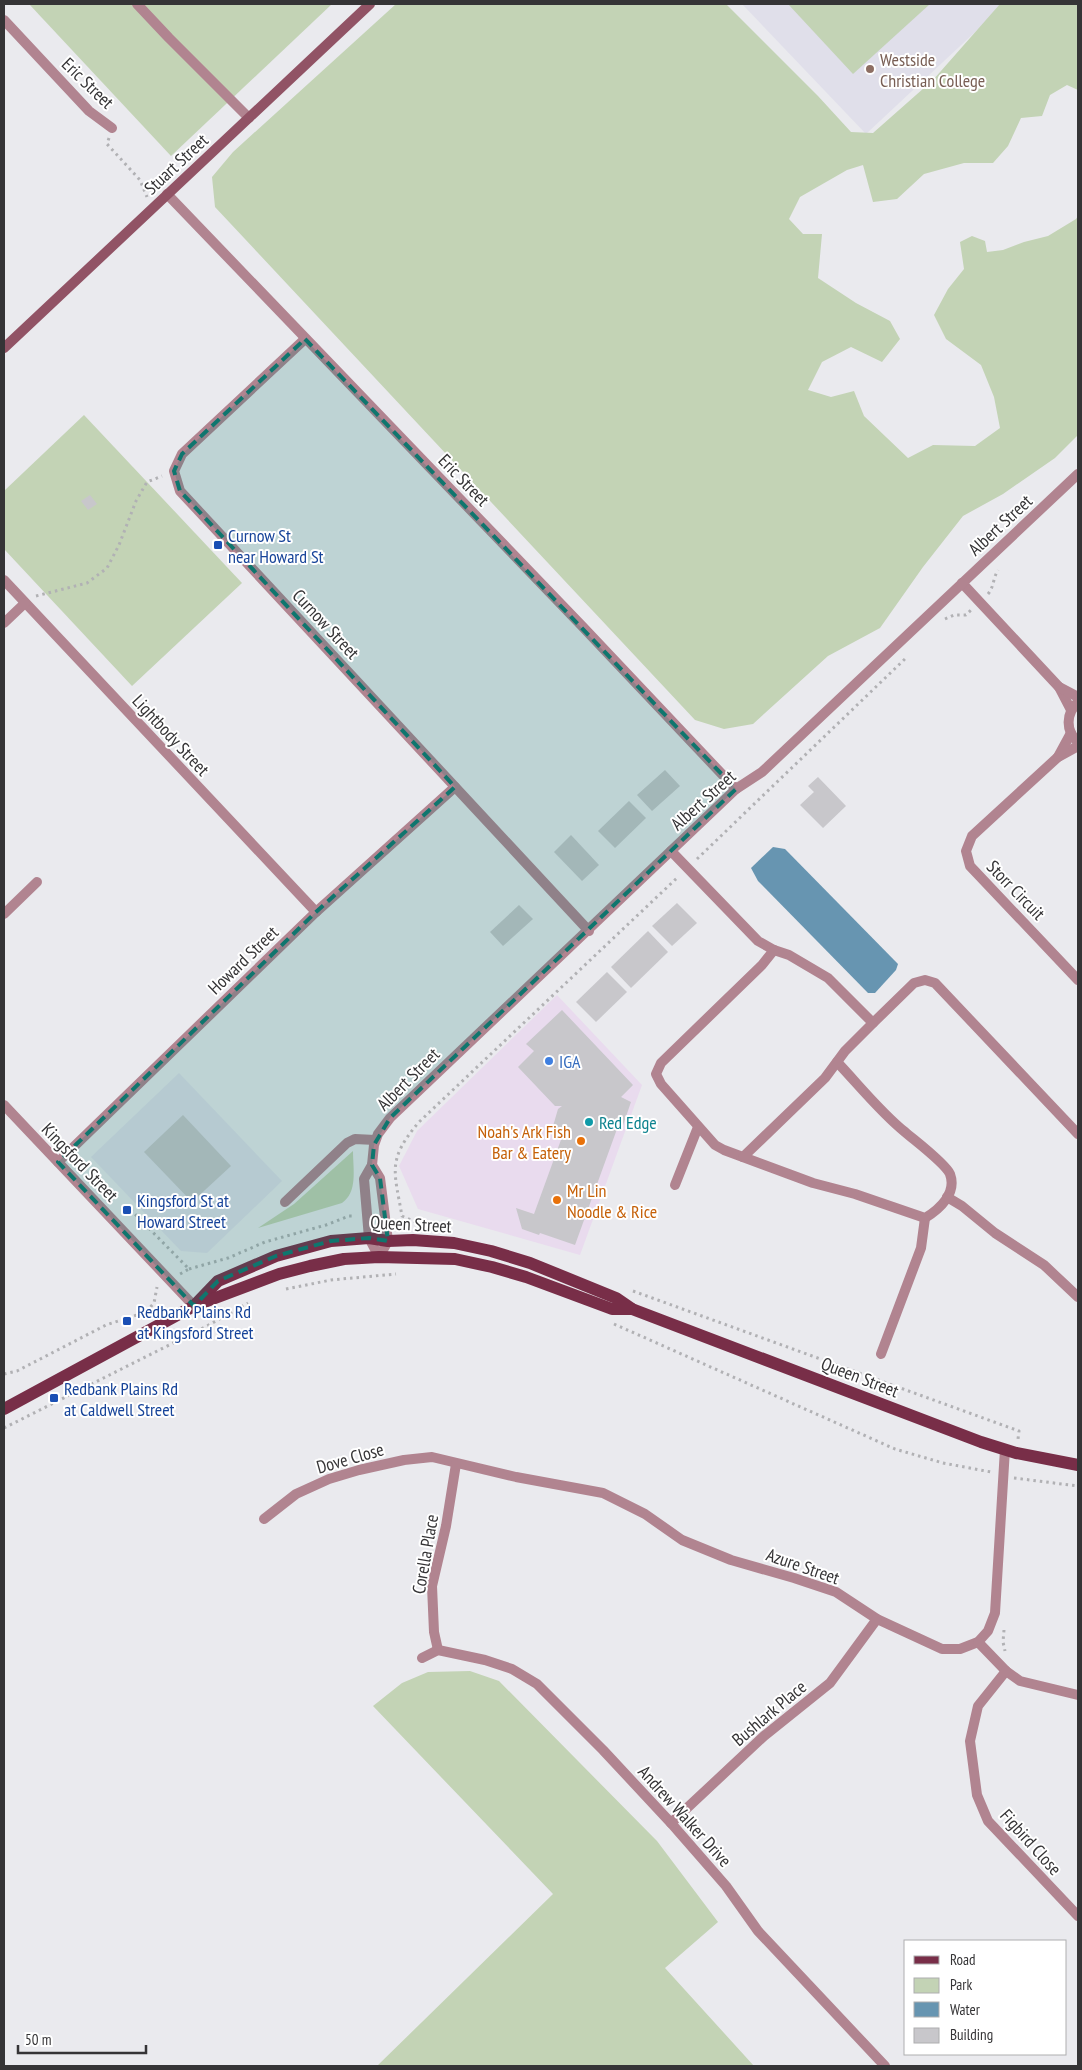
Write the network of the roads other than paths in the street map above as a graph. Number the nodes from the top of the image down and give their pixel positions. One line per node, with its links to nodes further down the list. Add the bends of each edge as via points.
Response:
1 (137, 4): 4 (street)
2 (370, 4): 4 (street, Stuart Street)
3 (4, 20): 5 (street, Eric Street, via 89,111)
4 (249, 118): 6 (street, Stuart Street)
5 (112, 128)
6 (168, 194): 7 (street, Eric Street); 8 (street, Stuart Street)
7 (304, 338): 21 (street, Curnow Street, via 182,454 174,471 180,491); 22 (street, Eric Street)
8 (4, 348)
9 (1078, 474): 11 (street, Albert Street)
10 (4, 580): 12 (street, Lightbody Street)
11 (962, 583): 14 (street); 22 (street, Albert Street, via 762,772)
12 (23, 601): 13 (street); 25 (street, Lightbody Street)
13 (4, 623)
14 (1059, 687): 15 (street); 16 (street)
15 (1078, 697)
16 (1075, 706): 17 (street, via 1069,717)
17 (1071, 733): 18 (street); 20 (street)
18 (1078, 742)
19 (1078, 746): 20 (street)
20 (1058, 757): 29 (street, Storr Circuit, via 972,836 966,851 970,866)
21 (455, 787): 25 (street, Howard Street); 27 (street, Curnow Street)
22 (736, 790): 23 (street, Albert Street)
23 (671, 851): 27 (street, Albert Street); 28 (street, via 758,941)
24 (37, 882): 26 (street)
25 (316, 912): 37 (street, Howard Street)
26 (4, 914)
27 (589, 931): 35 (street, Albert Street, via 390,1118)
28 (774, 950): 30 (street, via 828,978); 33 (street, via 661,1063 656,1074)
29 (1078, 980)
30 (873, 1023): 31 (street); 34 (street, via 914,983 925,980 935,983)
31 (837, 1062): 36 (street, via 825,1078); 40 (street, via 904,1132 949,1173 951,1186)
32 (4, 1106): 37 (street, Kingsford Street)
33 (698, 1127): 36 (street, via 715,1145); 39 (street)
34 (1078, 1134)
35 (376, 1140): 38 (street, Albert Street); 41 (street, via 355,1139 347,1143)
36 (743, 1157): 42 (street, via 813,1183)
37 (58, 1162): 47 (street, Kingsford Street)
38 (372, 1166): 43 (street, Albert Street, via 364,1179); 44 (street, via 380,1178)
39 (675, 1185)
40 (947, 1197): 42 (street, via 938,1210); 46 (street, via 1044,1266)
41 (285, 1202)
42 (926, 1218): 49 (street, via 921,1248)
43 (369, 1238): 44 (main road, Queen Street); 45 (street, Albert Street); 47 (main road, Queen Street, via 331,1241 276,1256 218,1281)
44 (388, 1241): 45 (street); 48 (main road, Queen Street, via 454,1243 491,1251 616,1298)
45 (379, 1257): 47 (main road, Queen Street, via 344,1259 310,1266 250,1284); 48 (main road, Queen Street, via 455,1259 517,1275 612,1309)
46 (1078, 1297)
47 (194, 1306): 50 (main road, Queen Street)
48 (632, 1309): 51 (main road, Queen Street)
49 (881, 1354)
50 (4, 1408)
51 (1010, 1451): 53 (main road, Queen Street); 56 (street, via 1003,1475 995,1613 988,1631)
52 (456, 1464): 54 (street, Dove Close, via 432,1457 359,1470 296,1494); 55 (street, Azure Street, via 603,1493 645,1514 682,1540 730,1560 836,1592); 57 (street, Corella Place, via 432,1586)
53 (1078, 1465)
54 (264, 1519)
55 (877, 1619): 56 (street, Azure Street, via 942,1649); 61 (street, Bushlark Place, via 830,1683 764,1736)
56 (978, 1642): 59 (street)
57 (438, 1650): 58 (street); 61 (street, Andrew Walker Drive, via 512,1669 537,1684)
58 (422, 1658)
59 (1006, 1671): 60 (street, via 1029,1684); 62 (street, Figbird Close, via 978,1706 970,1741 977,1795 988,1821)
60 (1078, 1695)
61 (671, 1822): 63 (street, Andrew Walker Drive, via 726,1886 758,1932)
62 (1078, 1916)
63 (885, 2066)

